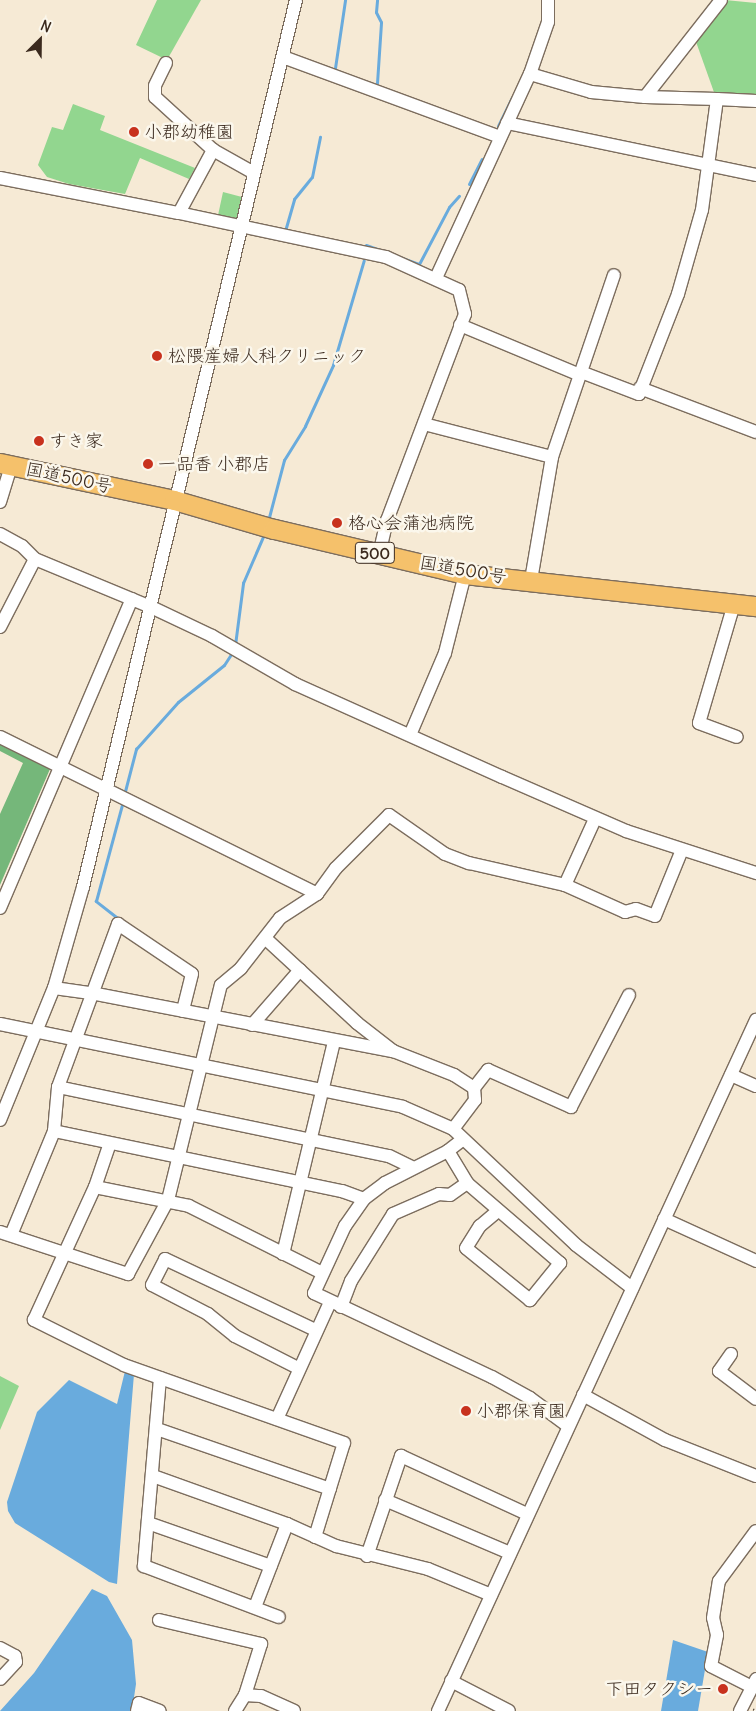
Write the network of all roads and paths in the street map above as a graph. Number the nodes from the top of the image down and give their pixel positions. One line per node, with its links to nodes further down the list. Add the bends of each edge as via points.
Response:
1 (296, 0): 4 (street)
2 (548, 0): 6 (street, via 548,22)
3 (721, 0): 7 (street)
4 (283, 57): 11 (street); 14 (street)
5 (166, 63): 12 (street, via 155,86 155,97)
6 (530, 74): 7 (street, via 591,92); 10 (street)
7 (645, 97): 8 (street)
8 (717, 100): 9 (street); 13 (street)
9 (756, 101)
10 (507, 124): 11 (street); 13 (street)
11 (500, 137): 20 (street)
12 (213, 150): 14 (street); 17 (street)
13 (708, 165): 15 (street); 23 (street, via 695,243)
14 (254, 173): 18 (street)
15 (756, 174)
16 (0, 178): 17 (street)
17 (179, 213): 18 (street)
18 (240, 228): 20 (street, via 386,257); 28 (street)
19 (614, 275): 22 (street)
20 (436, 278): 21 (street, via 459,290 465,314)
21 (460, 325): 22 (street); 24 (street)
22 (580, 373): 23 (street, via 639,394); 26 (street)
23 (640, 388): 25 (street)
24 (424, 424): 26 (street); 31 (street, via 387,520)
25 (756, 432)
26 (552, 456): 34 (street)
27 (6, 465): 28 (highway, 国道500号 / 500); 29 (street)
28 (174, 500): 31 (highway, 国道500号 / 500); 38 (street)
29 (0, 502)
30 (0, 534): 32 (street, via 22,546)
31 (380, 554): 33 (highway, 国道500号 / 500)
32 (35, 559): 35 (street); 39 (street)
33 (464, 574): 34 (highway, 国道500号 / 500); 40 (street, via 445,653)
34 (531, 580): 36 (highway, 国道500号 / 500)
35 (132, 599): 38 (street); 43 (street)
36 (734, 604): 37 (highway, 国道500号 / 500); 42 (street, via 699,723)
37 (756, 606)
38 (151, 608): 40 (street, via 212,636 295,684); 44 (street)
39 (0, 628)
40 (410, 735): 45 (street)
41 (0, 737): 43 (street)
42 (737, 737)
43 (61, 768): 44 (street); 50 (street)
44 (107, 790): 49 (street); 53 (street)
45 (595, 819): 46 (street); 48 (street)
46 (682, 850): 47 (street); 48 (street, via 655,916 636,909 625,912)
47 (756, 873)
48 (566, 886): 49 (street, via 469,863 445,854 389,815 336,868)
49 (317, 894): 51 (street, via 280,918)
50 (0, 908)
51 (265, 938): 52 (street); 57 (street, via 241,968 221,985)
52 (300, 970): 60 (street); 64 (street)
53 (54, 988): 54 (street); 61 (street)
54 (91, 992): 56 (street); 56 (street, via 118,924 192,974); 62 (street)
55 (630, 995): 69 (street, via 571,1107 488,1070)
56 (183, 1011): 57 (street)
57 (212, 1016): 60 (street); 65 (street)
58 (756, 1020): 66 (street)
59 (0, 1024): 61 (street)
60 (252, 1024): 63 (street)
61 (37, 1032): 62 (street); 71 (street)
62 (74, 1038): 65 (street); 68 (street)
63 (334, 1041): 64 (street); 70 (street)
64 (393, 1052): 69 (street, via 454,1075)
65 (201, 1066): 70 (street); 72 (street)
66 (731, 1075): 67 (street); 88 (street)
67 (756, 1086)
68 (58, 1087): 72 (street); 75 (street)
69 (474, 1088): 74 (street, via 475,1100)
70 (321, 1091): 74 (street, via 403,1107); 76 (street)
71 (4, 1102): 73 (street)
72 (190, 1113): 76 (street); 80 (street)
73 (0, 1120)
74 (453, 1129): 77 (street)
75 (54, 1131): 78 (street); 89 (street)
76 (309, 1140): 81 (street, via 390,1156); 82 (street)
77 (462, 1140): 79 (street); 94 (street, via 478,1150 576,1245)
78 (110, 1142): 80 (street); 84 (street)
79 (448, 1151): 81 (street); 83 (street)
80 (179, 1157): 82 (street); 86 (street)
81 (412, 1167): 85 (street)
82 (300, 1182): 85 (street); 91 (street)
83 (467, 1183): 87 (street); 95 (street, via 450,1195 439,1194 393,1214)
84 (95, 1187): 86 (street); 90 (street)
85 (364, 1199): 93 (street, via 345,1226)
86 (168, 1200): 90 (street, via 128,1274); 91 (street, via 189,1206)
87 (498, 1211): 87 (street, via 560,1264 530,1300 466,1248 480,1226)
88 (664, 1220): 92 (street); 94 (street)
89 (5, 1233): 90 (street)
90 (66, 1254): 99 (street, via 34,1320 124,1366)
91 (283, 1254): 93 (street)
92 (756, 1261)
93 (322, 1273): 95 (street, via 314,1294)
94 (632, 1288): 100 (street)
95 (335, 1304): 96 (street); 103 (street, via 492,1377 530,1398)
96 (315, 1330): 98 (street); 98 (street, via 165,1259 152,1285 208,1314 235,1336)
97 (731, 1354): 101 (street, via 719,1371)
98 (298, 1368): 102 (street)
99 (160, 1378): 102 (street); 104 (street)
100 (583, 1396): 103 (street); 106 (street, via 665,1440)
101 (756, 1398)
102 (276, 1419): 107 (street, via 345,1444)
103 (568, 1426): 109 (street)
104 (157, 1429): 105 (street); 107 (street)
105 (153, 1476): 110 (street); 111 (street)
106 (756, 1476)
107 (330, 1488): 113 (street)
108 (385, 1500): 109 (street, via 401,1456); 114 (street); 115 (street)
109 (527, 1514): 114 (street)
110 (148, 1523): 116 (street); 118 (street, via 144,1566)
111 (287, 1524): 113 (street); 116 (street)
112 (756, 1531): 124 (street, via 719,1581 713,1618 717,1635 711,1666)
113 (314, 1537): 115 (street)
114 (510, 1553): 117 (street)
115 (367, 1556): 117 (street, via 428,1568)
116 (271, 1566): 118 (street)
117 (491, 1595): 123 (street)
118 (255, 1607): 119 (street)
119 (279, 1617)
120 (159, 1620): 125 (street, via 261,1644 245,1686)
121 (0, 1648): 122 (street, via 15,1656 16,1662)
122 (0, 1679)
123 (452, 1681): 130 (street); 131 (street)
124 (754, 1683): 132 (street)
125 (245, 1695): 128 (street); 129 (street, via 261,1696)
126 (157, 1710): 127 (street, via 139,1703)
127 (136, 1711)
128 (236, 1711)
129 (294, 1711)
130 (438, 1711)
131 (509, 1711)
132 (740, 1711)

